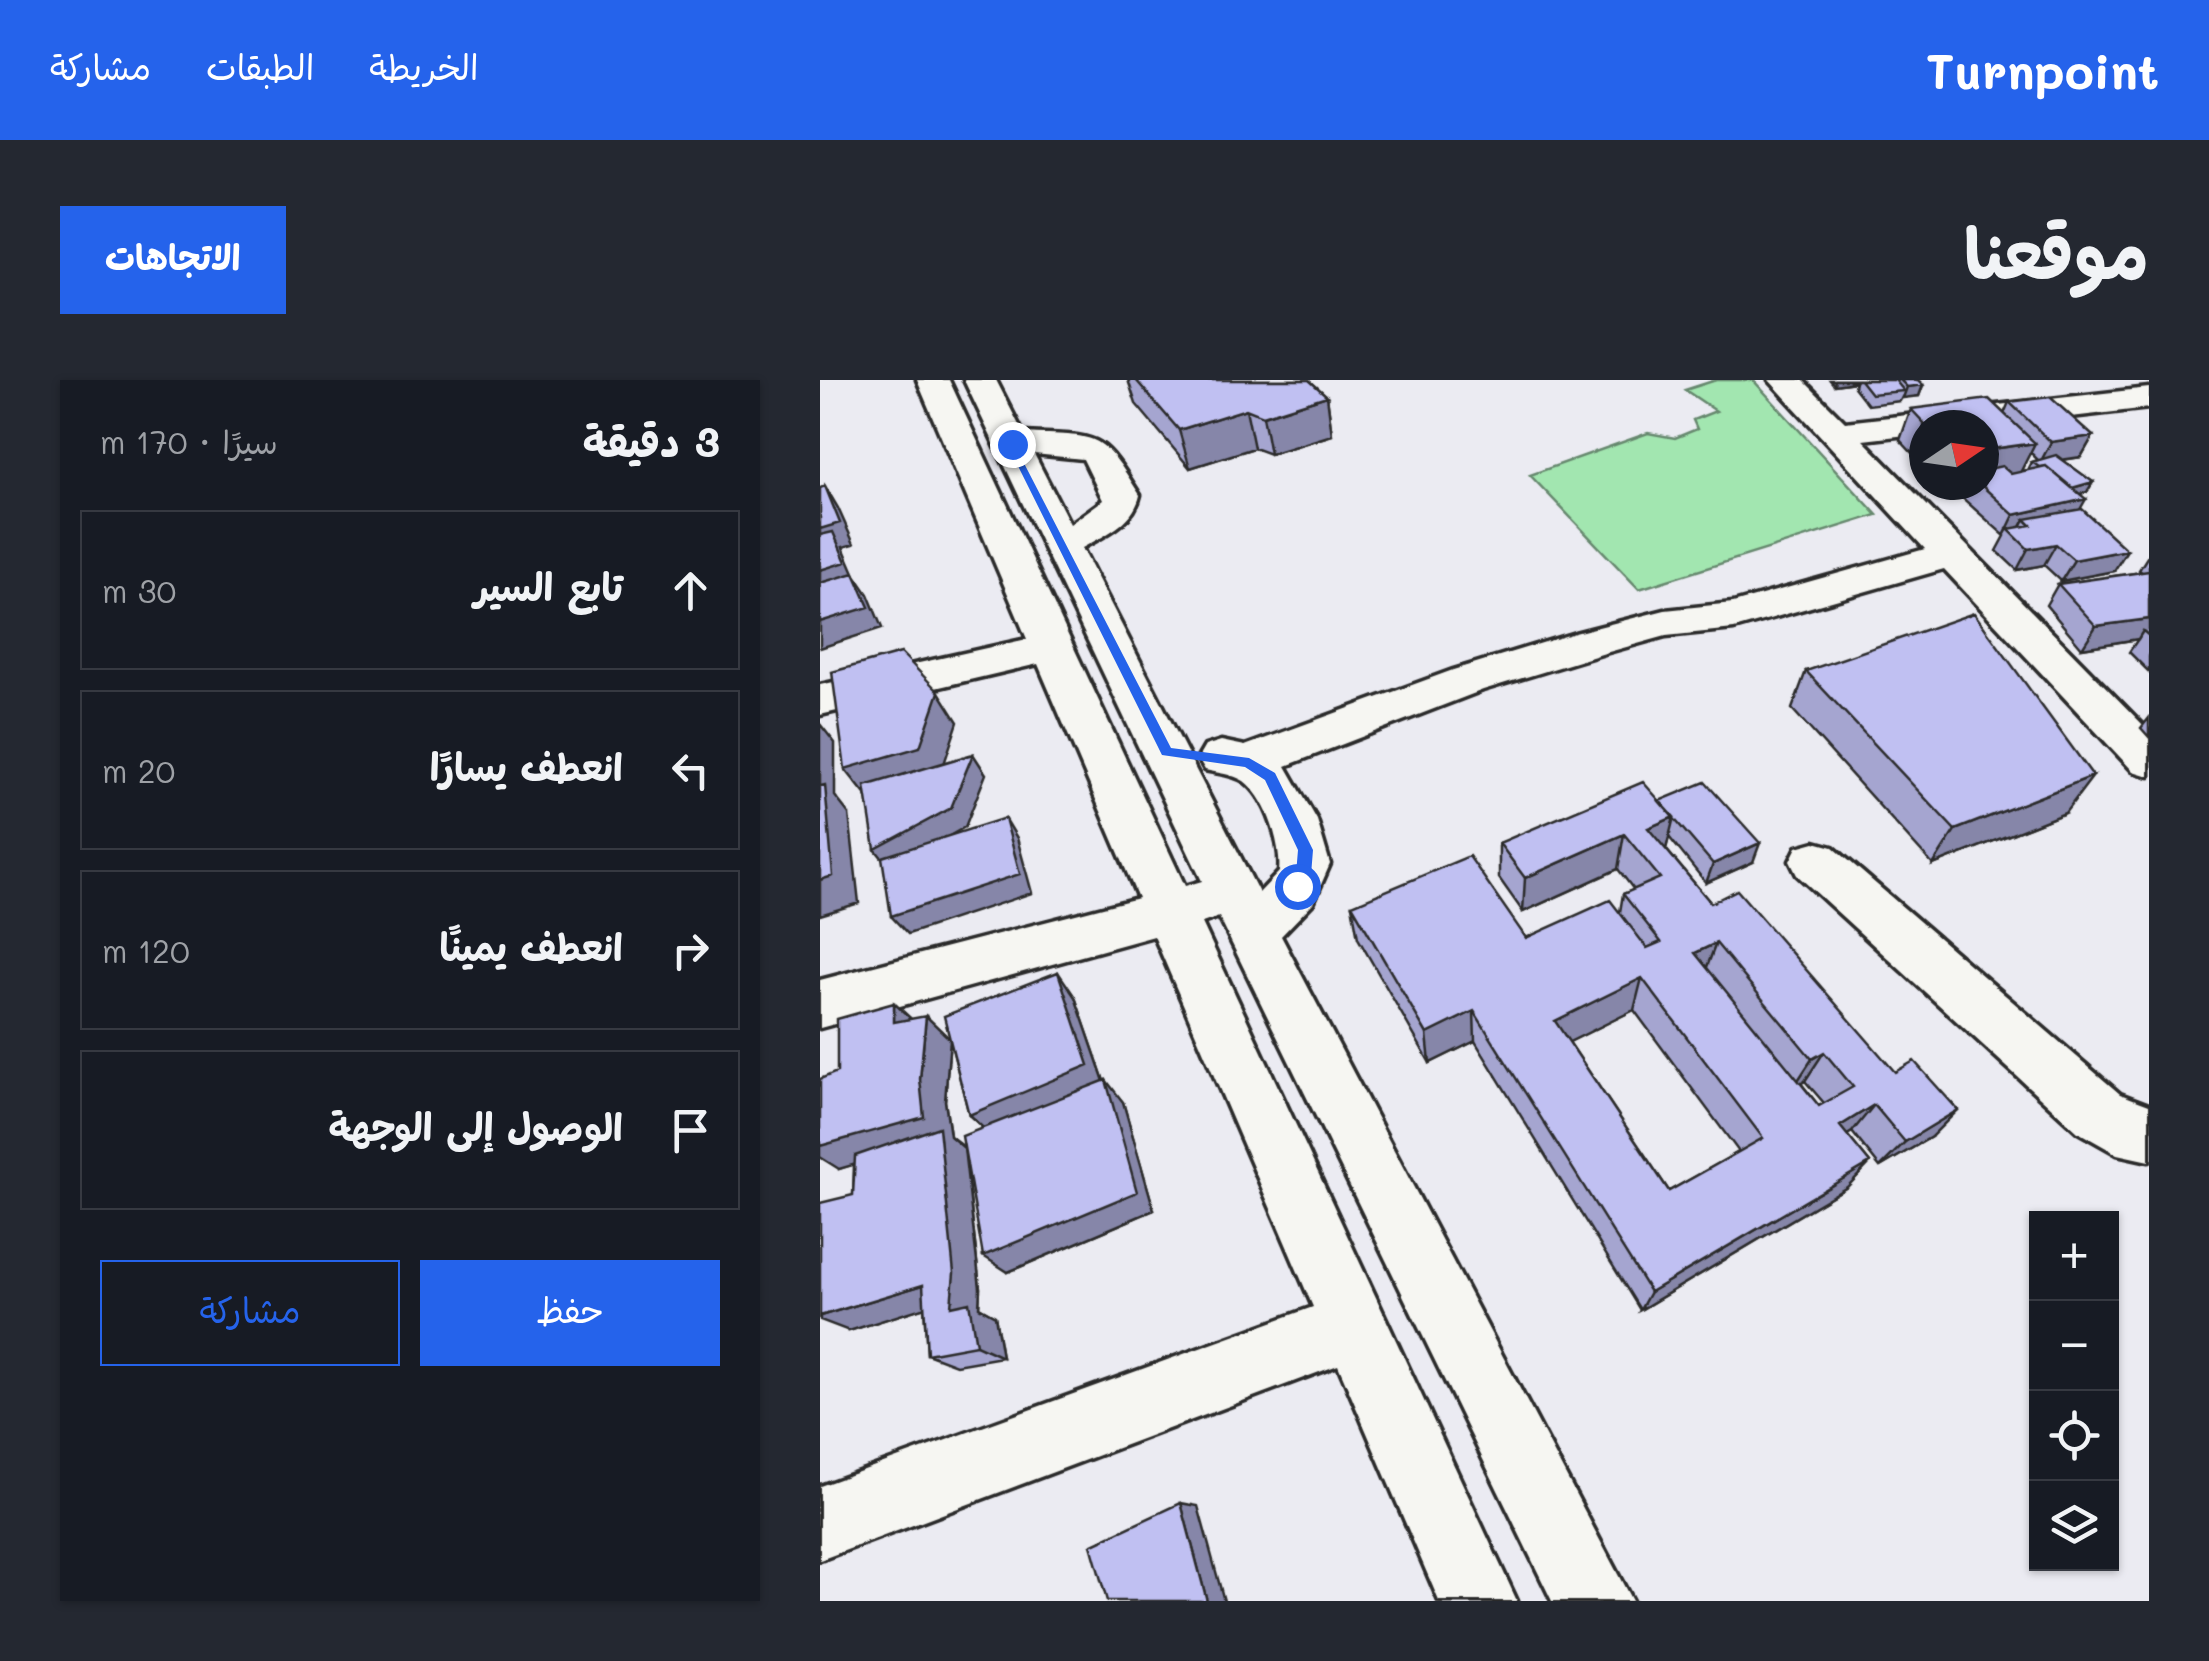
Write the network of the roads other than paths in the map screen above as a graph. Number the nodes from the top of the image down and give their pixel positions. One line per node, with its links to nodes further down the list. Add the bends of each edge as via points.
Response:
1 (933, 380): 11 (street)
2 (980, 380): 8 (street)
3 (1785, 380): 7 (street)
4 (2149, 398): 5 (street)
5 (2112, 403): 6 (street); 7 (street)
6 (2149, 431)
7 (1838, 432): 10 (street)
8 (1012, 444): 9 (street); 9 (street, via 1096,452 1122,495 1109,516)
9 (1063, 543): 13 (street)
10 (1955, 554): 14 (street); 15 (street, via 1734,616 1665,623 1590,642)
11 (1052, 647): 12 (street); 17 (street)
12 (820, 700)
13 (1167, 752): 15 (street); 18 (street)
14 (2149, 759)
15 (1249, 762): 18 (street, via 1270,777 1306,862 1297,886)
16 (1815, 861): 20 (street, via 2100,1113 2138,1134)
17 (1169, 911): 18 (street); 19 (street); 21 (street)
18 (1243, 912): 24 (street)
19 (820, 1004)
20 (2149, 1133)
21 (1355, 1325): 22 (street); 23 (street)
22 (820, 1524)
23 (1478, 1601)
24 (1593, 1601)

